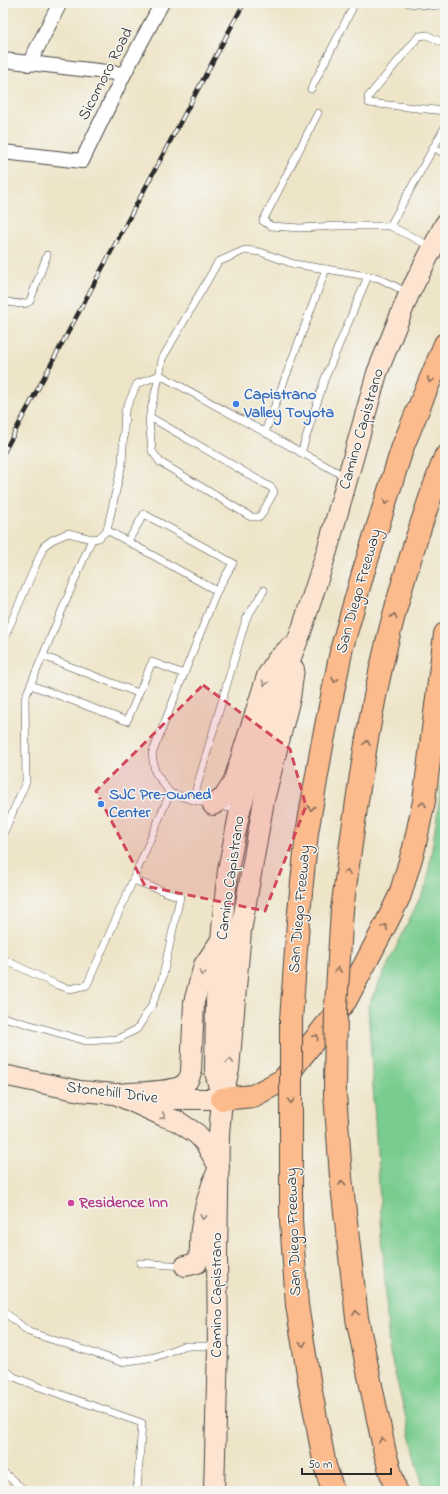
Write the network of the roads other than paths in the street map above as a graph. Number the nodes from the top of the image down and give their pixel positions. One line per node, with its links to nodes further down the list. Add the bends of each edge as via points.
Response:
1 (60, 3): 8 (street)
2 (162, 3): 9 (street, Sicomoro Road)
3 (353, 3): 10 (lane)
4 (408, 3): 5 (lane, via 436,6)
5 (442, 3)
6 (445, 44): 11 (lane, via 427,35 419,36 368,97 369,103)
7 (3, 60): 8 (street)
8 (29, 64): 9 (street)
9 (124, 74): 15 (street, Sicomoro Road, via 82,161)
10 (311, 89)
11 (445, 112)
12 (318, 113): 18 (lane, via 263,221 271,226 300,228)
13 (445, 127): 14 (lane)
14 (433, 147): 16 (lane); 18 (lane)
15 (3, 152)
16 (445, 154)
17 (445, 224): 19 (main road, Camino Capistrano)
18 (390, 226): 19 (lane)
19 (432, 248): 23 (main road, Camino Capistrano)
20 (48, 255): 24 (lane, via 30,301 22,305)
21 (326, 269): 22 (lane); 26 (lane, via 294,264 260,252 245,250 218,262 162,359); 28 (lane)
22 (368, 276): 23 (lane, via 379,278); 29 (lane, via 325,378)
23 (410, 294): 31 (main road, Camino Capistrano, via 377,373)
24 (3, 301)
25 (445, 344): 69 (highway, San Diego Freeway, one-way to 69, bridge, via 403,446 362,573 342,647 307,833 298,922 291,1020 291,1220 297,1305 310,1386)
26 (160, 375): 27 (lane); 28 (lane); 32 (lane, via 137,384 125,411 122,464)
27 (150, 417): 27 (lane, via 272,488 274,492 260,517 251,517 160,462 152,451)
28 (265, 432): 29 (lane)
29 (301, 453): 31 (lane)
30 (445, 457): 70 (highway, one-way to 30, bridge, via 385,1453 357,1318 341,1177 335,1093 336,1006 342,910 360,780 381,668 404,576)
31 (347, 478): 39 (main road, Camino Capistrano, via 327,551)
32 (107, 530): 33 (lane, via 99,538); 34 (lane)
33 (92, 539): 38 (lane, via 68,533 44,546); 40 (lane)
34 (128, 541): 36 (lane); 36 (lane, via 144,514 233,563)
35 (264, 590): 46 (lane, via 246,619)
36 (217, 591): 41 (lane)
37 (445, 634): 57 (highway, one-way to 37, via 253,1096 283,1080 346,1000 389,918 400,895 424,801)
38 (3, 642)
39 (297, 642): 42 (main road, Camino Capistrano); 47 (main road, one-way to 47, via 276,661 267,676 233,783 224,797); 48 (main road, Camino Capistrano, via 275,698)
40 (43, 656): 43 (lane); 44 (lane)
41 (184, 674): 44 (lane, via 152,662); 45 (lane, via 152,754 155,772)
42 (293, 677): 48 (main road, via 262,784 256,796); 51 (main road, Camino Capistrano, via 284,728 264,800)
43 (30, 685): 44 (lane, via 127,721); 49 (lane, via 25,698 26,782)
44 (138, 693)
45 (170, 793): 46 (lane); 50 (lane)
46 (193, 800): 47 (lane)
47 (213, 805): 48 (lane)
48 (240, 810): 51 (main road, via 248,822 236,900); 52 (main road, Camino Capistrano, via 228,870)
49 (3, 834)
50 (133, 880): 53 (lane, via 87,985 70,990); 54 (lane, via 180,897 162,980 152,1005 137,1029 118,1039 86,1040)
51 (241, 931): 57 (main road, Camino Capistrano, one-way to 51, via 229,1069)
52 (222, 939): 56 (main road, one-way to 56, via 204,965 194,1002 190,1077 183,1085 170,1090); 57 (main road, Camino Capistrano, via 216,1000 215,1072)
53 (3, 959)
54 (3, 1018)
55 (3, 1075): 56 (main road, Stonehill Drive, via 80,1091)
56 (115, 1094): 57 (main road, Stonehill Drive, via 167,1100); 58 (main road, one-way to 58, via 177,1121 190,1130 205,1143)
57 (222, 1099): 58 (main road, Camino Capistrano)
58 (219, 1167): 60 (main road, one-way to 60, via 208,1193 200,1231 199,1258 197,1263); 61 (main road, Camino Capistrano)
59 (140, 1263): 60 (lane)
60 (185, 1266): 61 (main road, via 202,1276)
61 (217, 1298): 63 (main road, Camino Capistrano)
62 (3, 1311): 63 (lane, via 29,1332 121,1362 155,1357 183,1346)
63 (218, 1346): 68 (main road, Camino Capistrano)
64 (3, 1368): 67 (lane, via 37,1386 142,1422)
65 (3, 1472): 66 (lane)
66 (25, 1491)
67 (137, 1491)
68 (214, 1491)
69 (333, 1491)
70 (396, 1491)

